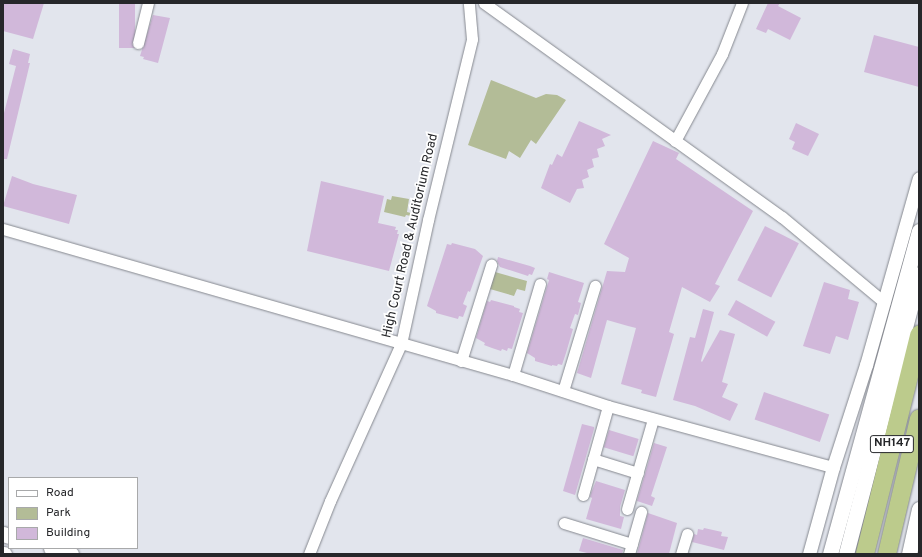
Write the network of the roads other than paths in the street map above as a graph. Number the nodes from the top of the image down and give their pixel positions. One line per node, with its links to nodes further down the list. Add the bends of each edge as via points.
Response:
1 (148, 3): 5 (street)
2 (469, 3): 16 (street, High Court Road & Auditorium Road, via 472,39)
3 (484, 3): 6 (street)
4 (742, 3): 6 (street, via 722,54)
5 (138, 43)
6 (675, 141): 14 (street, via 782,217)
7 (919, 178): 14 (street)
8 (3, 229): 16 (street)
9 (919, 231): 39 (main road)
10 (492, 266): 17 (street)
11 (919, 274): 40 (main road)
12 (540, 284): 18 (street)
13 (595, 286): 19 (street)
14 (884, 302): 24 (street)
15 (919, 335): 41 (highway, NH147)
16 (401, 344): 17 (street); 36 (street, High Court Road & Auditorium Road, via 330,501)
17 (461, 361): 18 (street)
18 (513, 375): 19 (street)
19 (563, 391): 20 (street)
20 (608, 406): 21 (street); 23 (street)
21 (653, 419): 24 (street); 25 (street)
22 (919, 419): 42 (highway, NH147)
23 (593, 459): 25 (street); 26 (street)
24 (833, 467): 38 (street)
25 (638, 473): 27 (street)
26 (583, 495)
27 (628, 509)
28 (919, 509): 43 (main road)
29 (641, 512): 34 (street)
30 (564, 523): 34 (street)
31 (688, 534): 37 (street)
32 (919, 539): 44 (street)
33 (54, 549): 35 (main road)
34 (630, 549)
35 (71, 554)
36 (309, 554)
37 (681, 554)
38 (809, 554)
39 (830, 554)
40 (846, 554)
41 (865, 554)
42 (887, 554)
43 (909, 554)
44 (916, 554)

